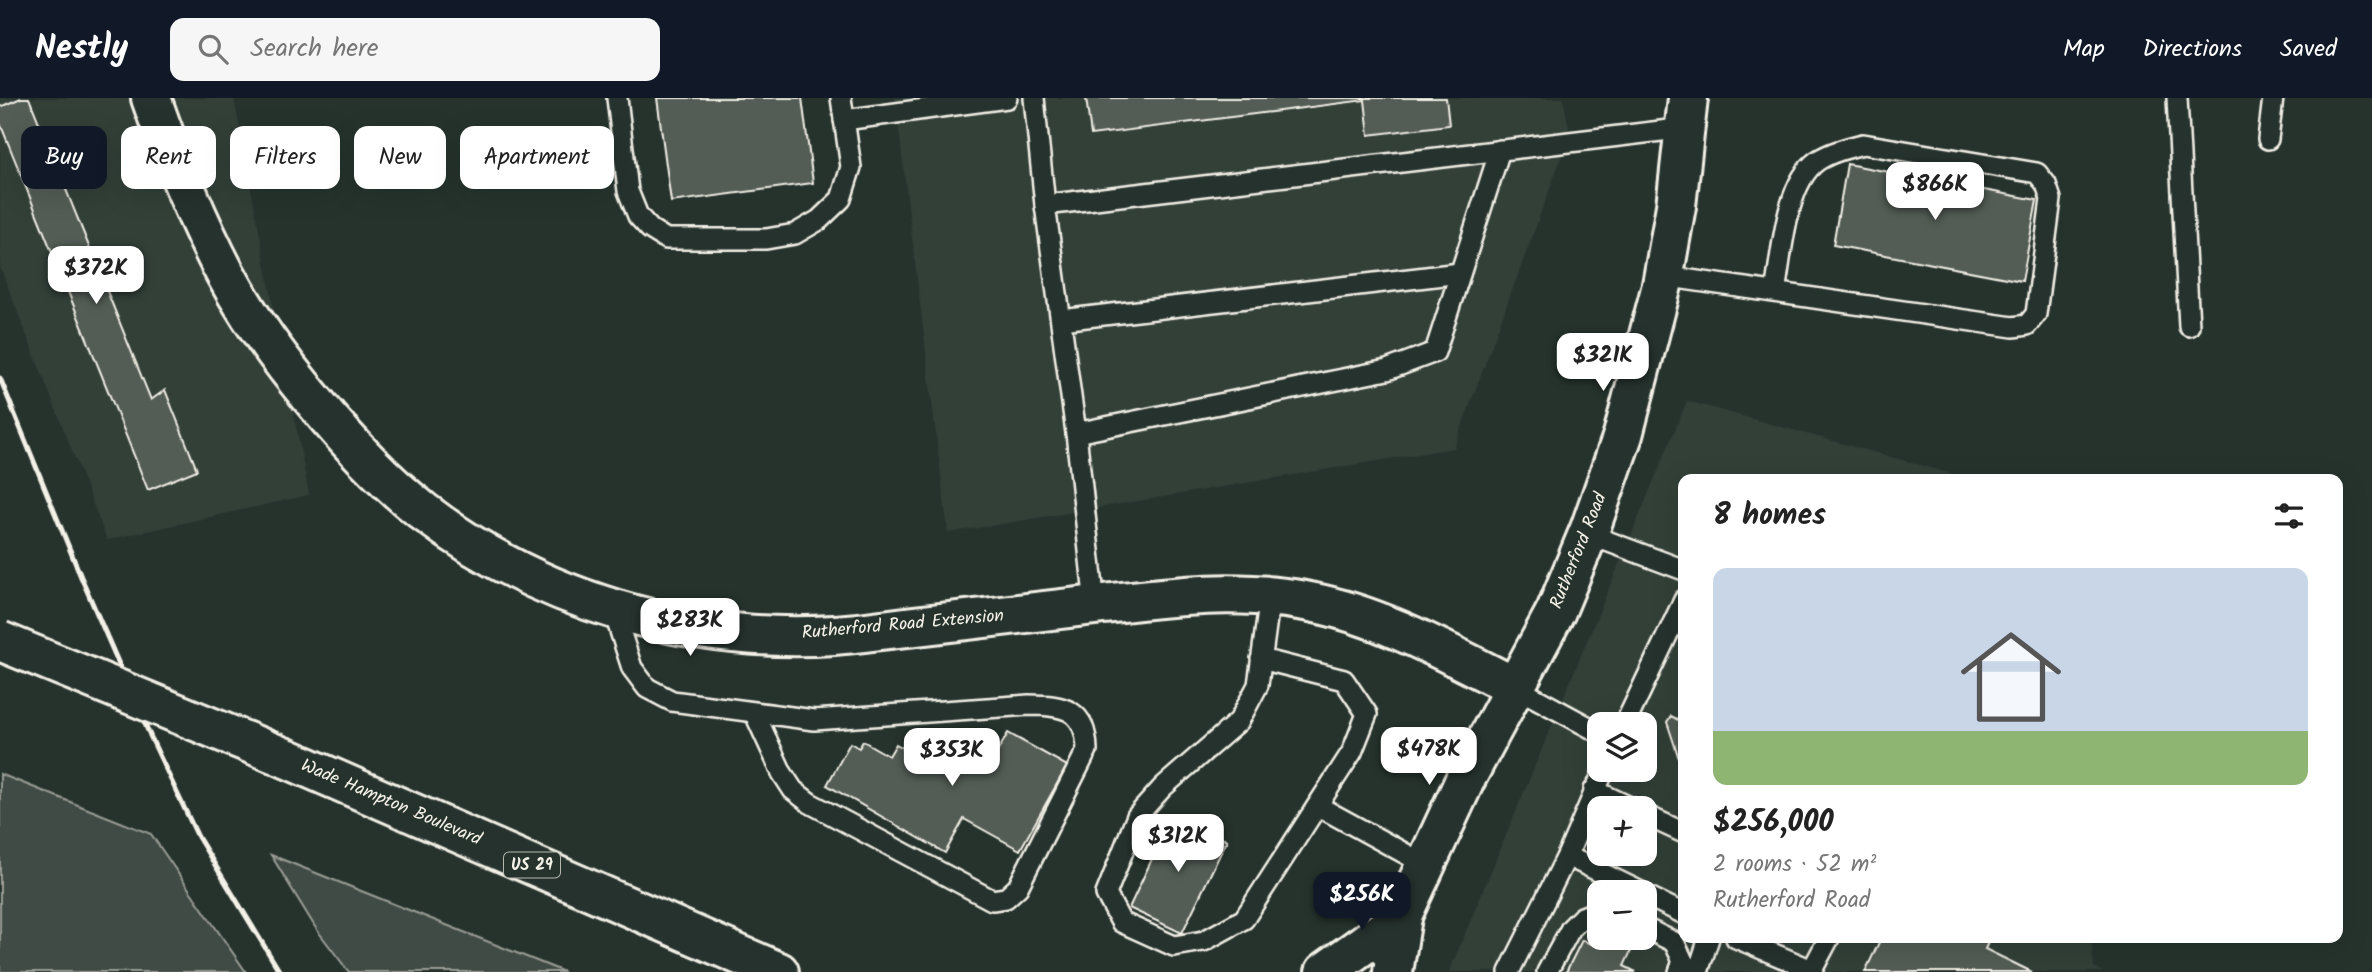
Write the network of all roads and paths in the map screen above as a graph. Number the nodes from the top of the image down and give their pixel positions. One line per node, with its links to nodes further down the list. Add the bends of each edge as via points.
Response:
1 (151, 98): 23 (street, Rutherford Road Extension, via 177,171 226,275 282,364 352,446 423,511 489,555 557,589)
2 (617, 98): 9 (lane, via 628,191 638,216 666,239 766,239 795,234 819,220 841,199 851,167)
3 (841, 98): 9 (lane)
4 (1007, 98): 9 (lane)
5 (1034, 98): 12 (lane)
6 (2176, 98): 17 (lane)
7 (2273, 98): 10 (lane)
8 (1687, 113): 11 (lane); 14 (street, Rutherford Road)
9 (844, 120)
10 (2268, 139)
11 (1500, 150): 12 (lane); 13 (lane)
12 (1045, 205): 16 (lane)
13 (1460, 273): 16 (lane); 18 (lane, via 1435,352 1387,370)
14 (1664, 276): 15 (lane); 19 (street, Rutherford Road, via 1623,435)
15 (1775, 292): 15 (lane, via 2013,327 2027,325 2036,314 2051,199 2046,184 2037,173 1863,144 1839,150 1816,162 1799,180)
16 (1061, 320): 18 (lane)
17 (2189, 327)
18 (1076, 433): 22 (lane)
19 (1588, 534): 20 (lane); 27 (street, Rutherford Road, via 1556,611)
20 (1678, 568)
21 (1270, 596): 22 (street, Rutherford Road Extension, via 1188,595); 26 (lane); 27 (street, Rutherford Road Extension, via 1368,618)
22 (1095, 606): 23 (street, Rutherford Road Extension, via 834,635 766,636 698,629)
23 (613, 609): 28 (lane, via 632,668 648,688 672,701)
24 (1678, 613): 29 (lane)
25 (0, 641): 49 (street, Wade Hampton Boulevard / US 29, bridge, via 286,758)
26 (1261, 659): 34 (lane, via 1344,680 1367,714 1353,752); 34 (lane, via 1258,685 1239,721 1163,787 1138,816 1106,894 1121,922 1174,946 1204,941 1244,919)
27 (1515, 687): 30 (lane); 38 (street, Rutherford Road)
28 (754, 712): 28 (lane, via 814,720 1052,705 1073,713 1086,730 1087,750 1018,887 1006,898 992,900 793,790)
29 (1631, 712)
30 (1587, 726)
31 (1598, 782): 32 (lane)
32 (1594, 790): 33 (lane); 37 (lane)
33 (1607, 796)
34 (1318, 806): 38 (lane)
35 (1657, 821): 36 (lane)
36 (1678, 830)
37 (1567, 856): 39 (lane); 53 (lane)
38 (1426, 865): 43 (street, Rutherford Road)
39 (1615, 880)
40 (1657, 901): 41 (lane)
41 (1678, 911)
42 (1587, 915): 54 (lane, via 1571,928)
43 (1402, 916): 50 (street); 51 (street, Rutherford Road); 52 (street)
44 (1657, 934): 55 (lane, via 1674,942 1683,961)
45 (1708, 943): 56 (lane)
46 (1747, 943): 48 (lane)
47 (1826, 943): 48 (lane)
48 (1811, 971)
49 (779, 972)
50 (1325, 972)
51 (1376, 972)
52 (1393, 972)
53 (1509, 972)
54 (1548, 972)
55 (1679, 972)
56 (1698, 972)

